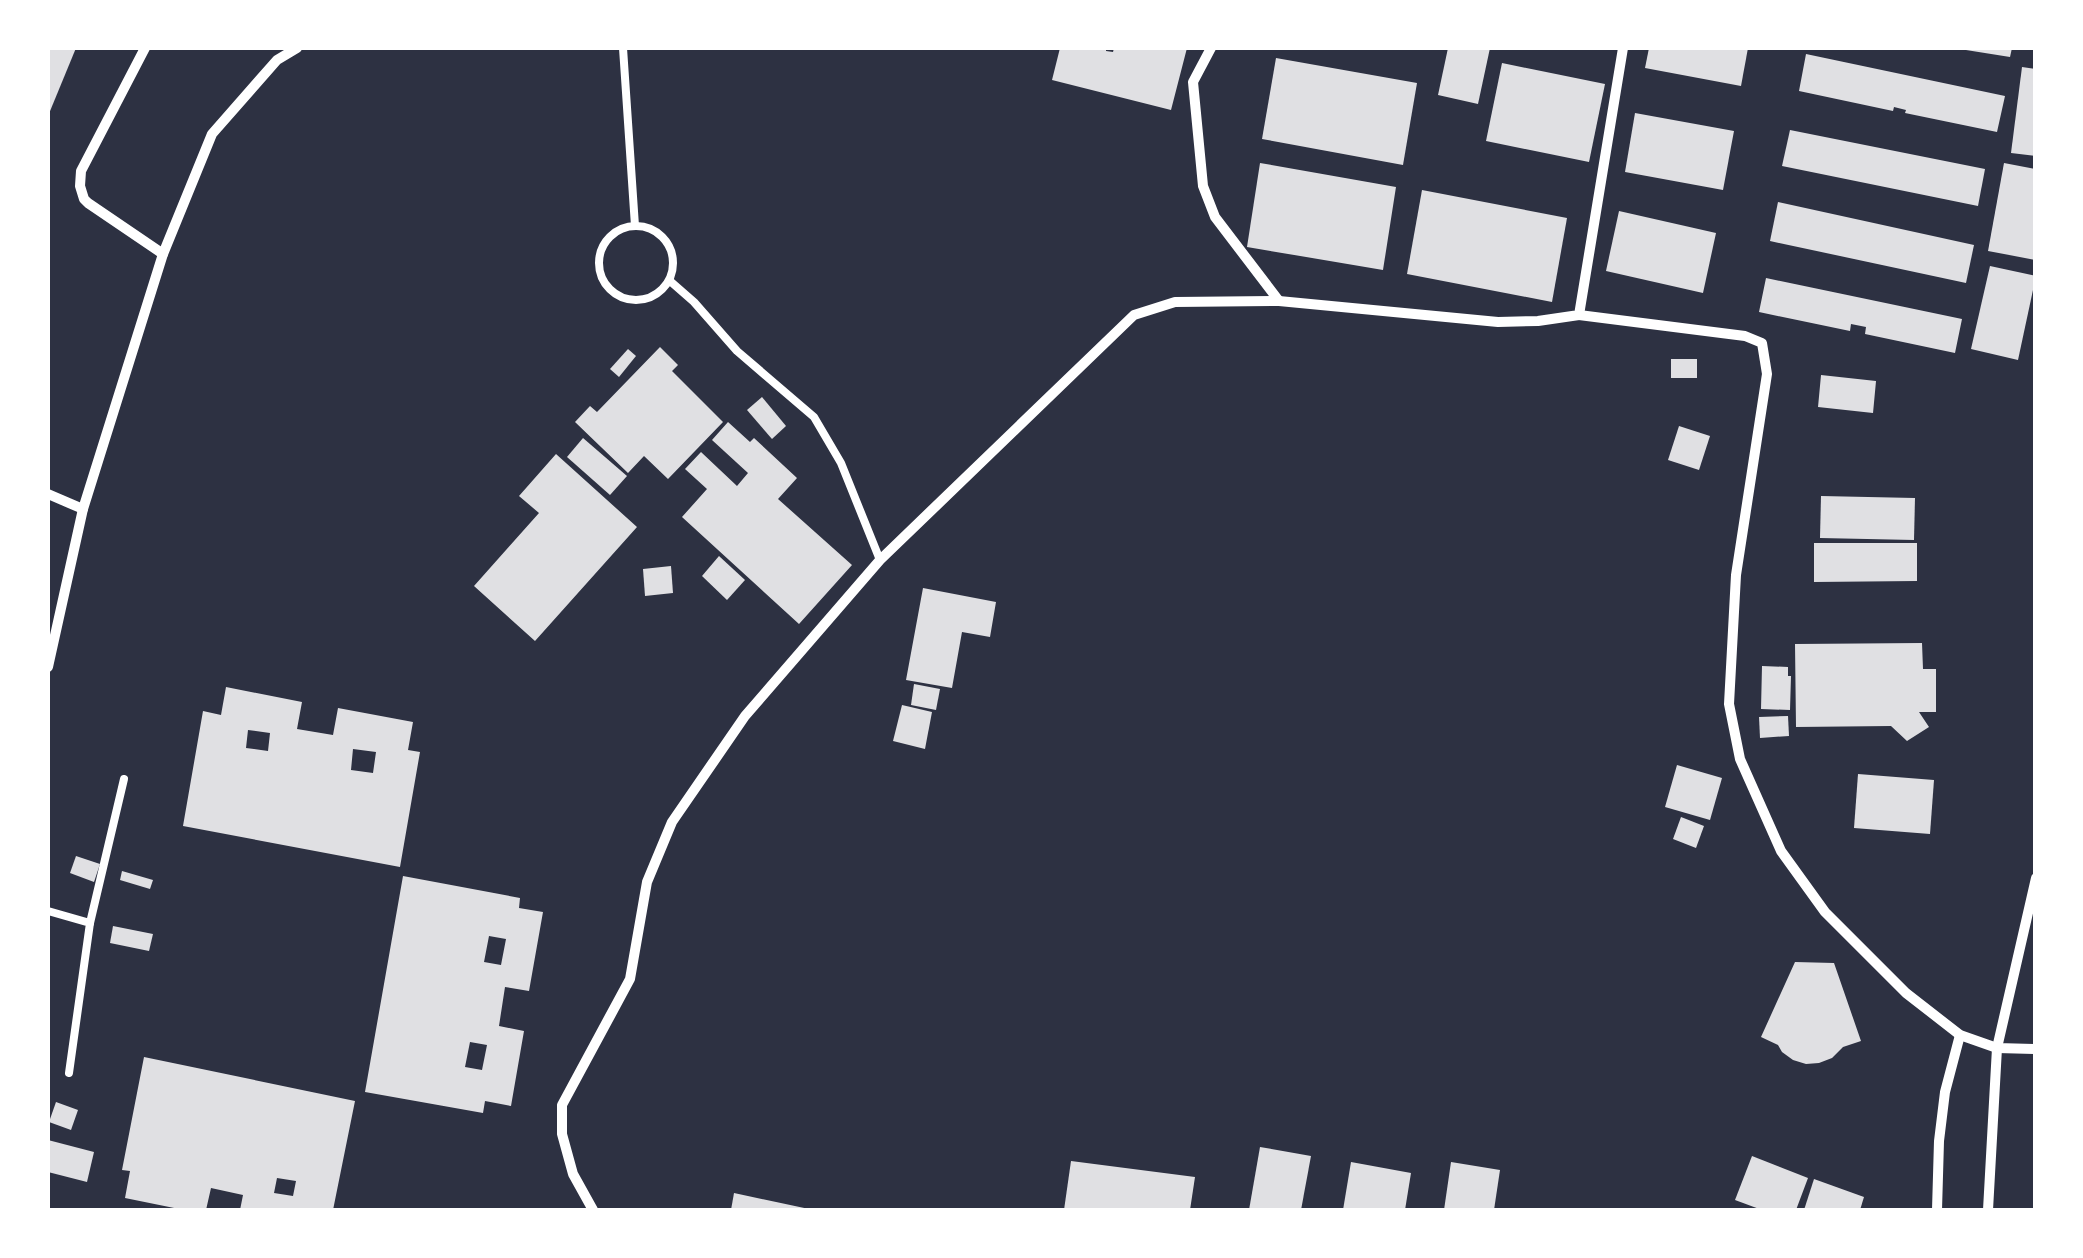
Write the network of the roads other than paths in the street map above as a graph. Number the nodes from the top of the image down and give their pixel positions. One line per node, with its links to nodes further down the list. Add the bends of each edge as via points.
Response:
1 (144, 48): 7 (street, via 84,162 80,186 88,203)
2 (297, 48): 7 (street, via 277,60 212,134)
3 (623, 48): 6 (lane)
4 (1211, 48): 9 (street, via 1193,82 1203,186 1214,217)
5 (1623, 48): 10 (street)
6 (635, 226): 8 (lane, via 669,244); 8 (lane, via 622,228 603,246 604,283 624,300 638,301)
7 (162, 254): 12 (street)
8 (670, 282): 13 (lane, via 737,352 814,417 841,462)
9 (1279, 301): 10 (street, via 1498,322); 13 (street, via 1174,302 1134,314)
10 (1579, 315): 19 (street, via 1762,343 1767,374 1736,575 1729,704 1740,759 1781,852 1825,912 1906,993)
11 (48, 494): 12 (street)
12 (84, 509): 14 (street)
13 (880, 560): 23 (street, via 746,716 672,822 647,882 630,978 562,1105 572,1174)
14 (48, 667)
15 (124, 779): 18 (lane)
16 (2036, 878): 20 (street)
17 (48, 911): 18 (lane)
18 (90, 923): 22 (lane)
19 (1960, 1035): 20 (street); 24 (street, via 1938,1141)
20 (1997, 1048): 21 (street); 25 (street)
21 (2036, 1049)
22 (69, 1073)
23 (593, 1210)
24 (1937, 1210)
25 (1988, 1210)

